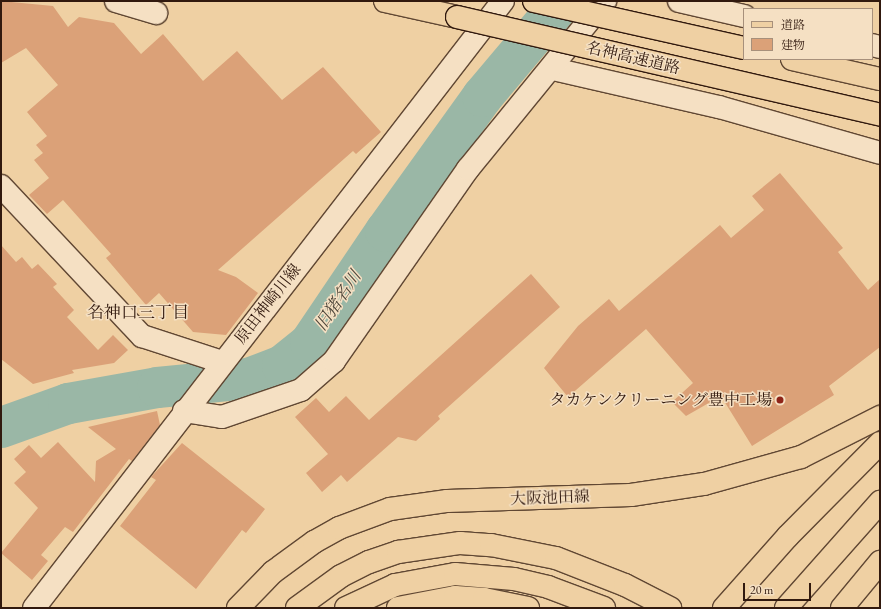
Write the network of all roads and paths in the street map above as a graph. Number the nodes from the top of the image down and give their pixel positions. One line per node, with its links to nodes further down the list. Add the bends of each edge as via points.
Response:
1 (116, 1): 7 (street)
2 (385, 1): 13 (main road, 名神高速道路, bridge)
3 (503, 1): 18 (street, 原田神崎川線)
4 (534, 1): 9 (main road, 名神高速道路, bridge)
5 (605, 1): 11 (street)
6 (679, 1): 8 (street)
7 (156, 13)
8 (743, 16)
9 (743, 48)
10 (796, 60): 12 (main road)
11 (553, 69): 16 (street, via 719,107); 19 (street, via 468,169 334,360 301,390 222,417)
12 (880, 79)
13 (828, 104): 14 (main road, 名神高速道路, bridge); 15 (main road, bridge)
14 (880, 115)
15 (880, 119)
16 (880, 154)
17 (1, 186): 18 (street, via 142,336)
18 (222, 362): 19 (street, 原田神崎川線)
19 (184, 411): 25 (street, 原田神崎川線)
20 (880, 417): 26 (main road, 大阪池田線, via 801,457 704,484 631,495 447,501 390,508 339,528 314,542 273,572)
21 (880, 443): 33 (main road, via 788,536)
22 (880, 502): 34 (main road)
23 (880, 516): 35 (main road)
24 (880, 562): 36 (main road)
25 (34, 608)
26 (238, 608)
27 (297, 608): 32 (main road, via 341,576 368,562 406,550 460,543 491,545 556,558 624,585)
28 (346, 608): 31 (main road, via 395,585 455,574 514,579 548,587)
29 (398, 608): 30 (main road, via 455,597 484,598)
30 (528, 608)
31 (604, 608)
32 (670, 608)
33 (724, 608)
34 (786, 608)
35 (803, 608)
36 (842, 608)

